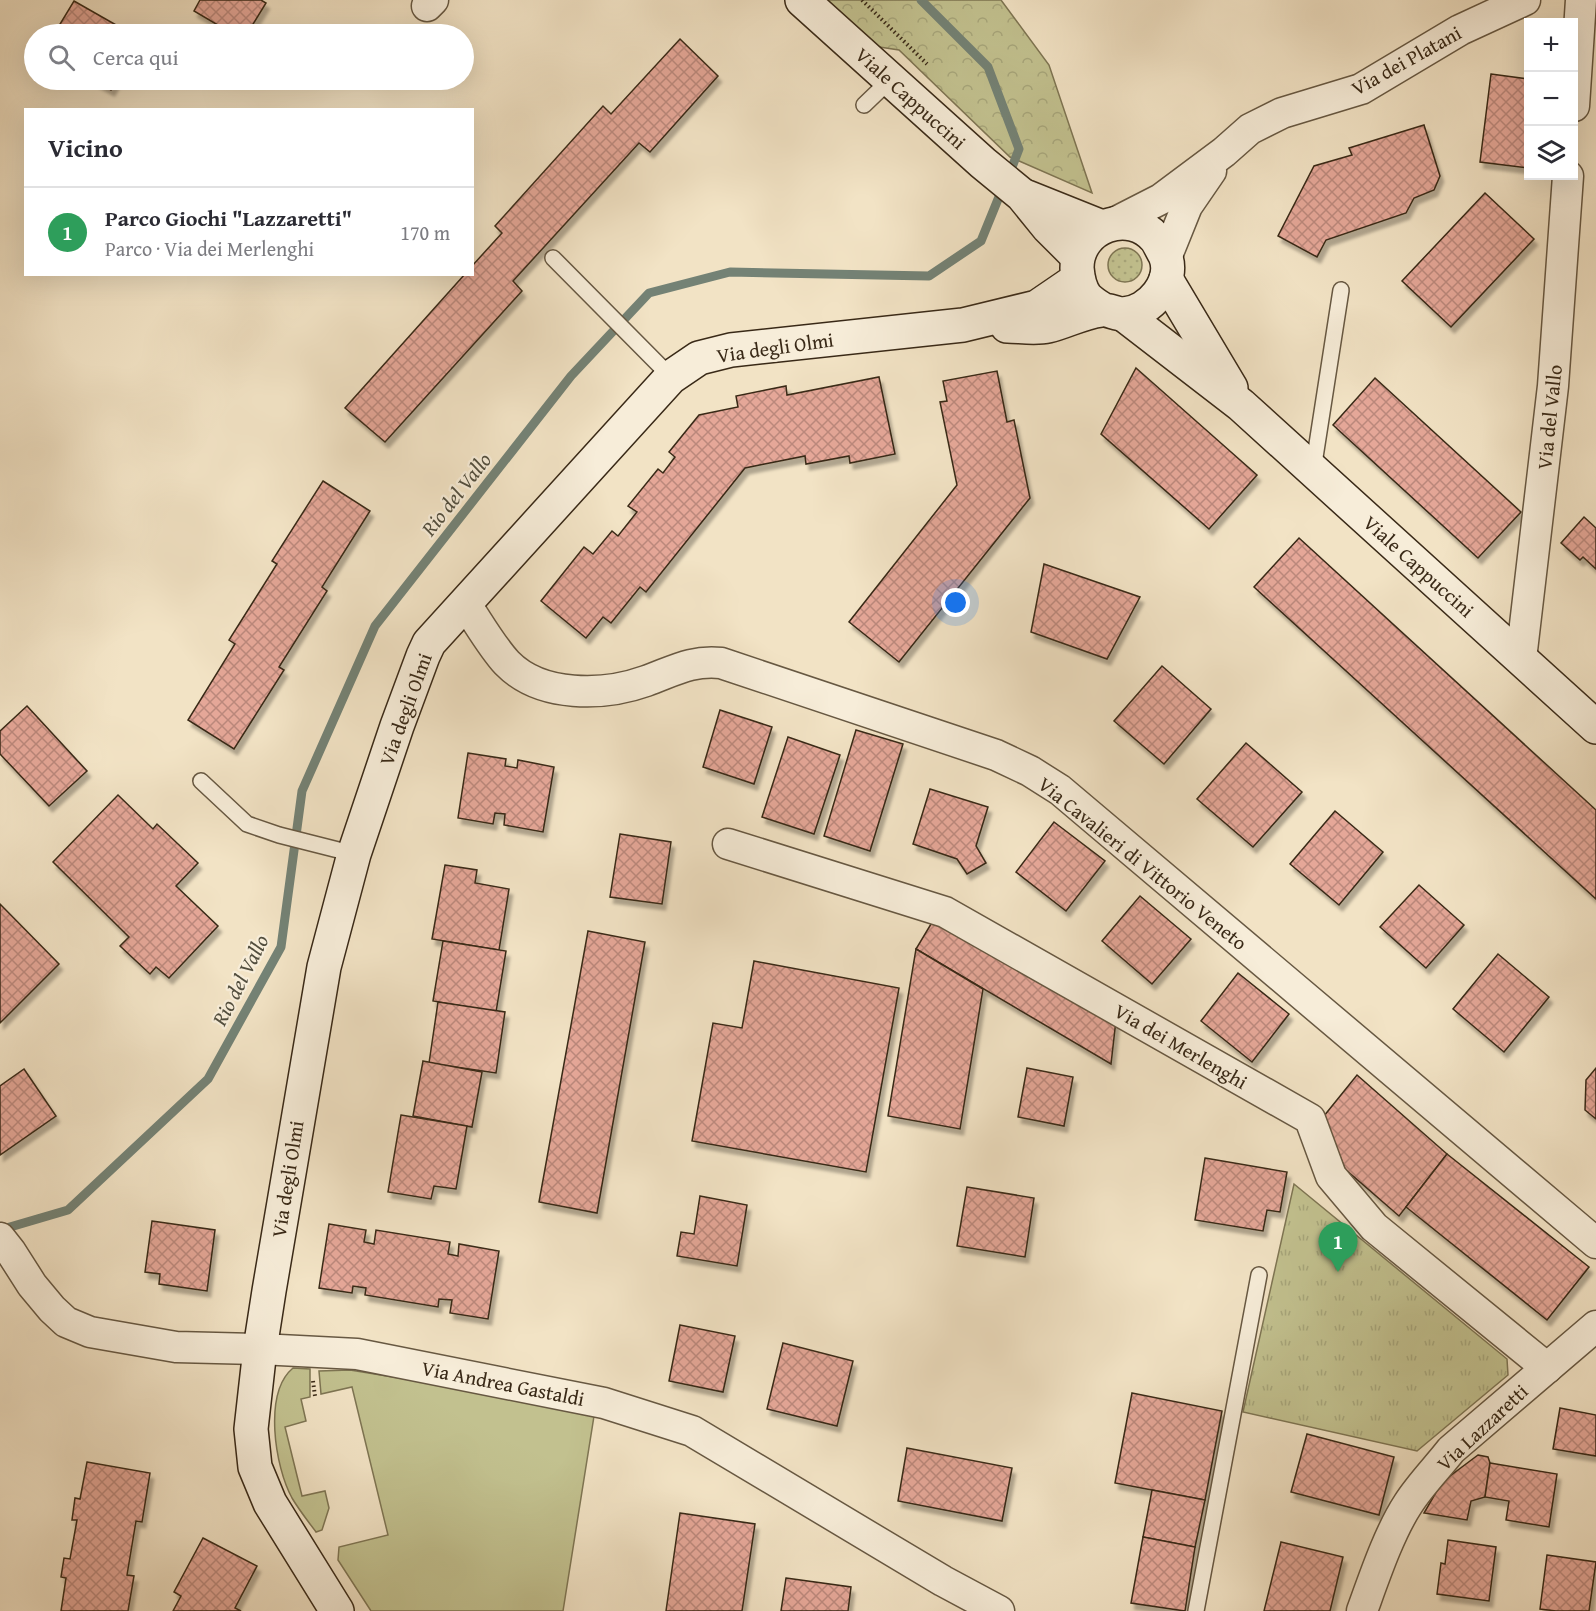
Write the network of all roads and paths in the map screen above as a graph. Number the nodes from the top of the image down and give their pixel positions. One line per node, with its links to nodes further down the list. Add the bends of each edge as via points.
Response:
1 (802, 0): 7 (main road, Viale Cappuccini)
2 (862, 0): 5 (path)
3 (1525, 0): 9 (street, Via dei Platani, via 1460,30 1361,89 1282,113 1250,129)
4 (1581, 0): 6 (street)
5 (927, 64)
6 (1576, 72)
7 (890, 80): 8 (lane); 11 (main road, Viale Cappuccini, via 983,163)
8 (864, 105)
9 (1224, 152): 12 (street, Via dei Platani, via 1161,199); 15 (street, Via dei Platani, via 1187,206)
10 (1568, 180): 23 (street, Via del Vallo, via 1553,386)
11 (1053, 218): 12 (main road); 14 (main road, Viale Cappuccini)
12 (1108, 225): 14 (main road, via 1087,239); 15 (main road, via 1137,225 1156,238)
13 (553, 258): 19 (lane)
14 (1077, 268): 17 (main road, via 1086,297); 18 (main road, Via degli Olmi, via 1037,307)
15 (1166, 269): 17 (main road, via 1157,297 1142,309); 20 (main road, Viale Cappuccini)
16 (1341, 290): 21 (lane)
17 (1112, 312): 18 (main road, Via degli Olmi, via 1045,327); 20 (main road, Viale Cappuccini)
18 (963, 325): 19 (main road, Via degli Olmi, via 731,350 699,358)
19 (671, 377): 22 (main road, Via degli Olmi)
20 (1241, 405): 21 (main road, Viale Cappuccini)
21 (1313, 470): 23 (main road, Viale Cappuccini)
22 (465, 603): 27 (main road, Via degli Olmi, via 429,643 423,656); 28 (street, Via Cavalieri di Vittorio Veneto, via 507,663 522,676 542,685 606,689 645,681 688,664 721,663 996,755 1030,771 1060,790)
23 (1521, 659): 24 (main road, Viale Cappuccini)
24 (1596, 727)
25 (201, 781): 27 (lane, via 247,824)
26 (728, 844): 33 (street, Via dei Merlenghi, via 945,912 1310,1119 1331,1176 1374,1227)
27 (354, 854): 32 (main road, Via degli Olmi, via 322,978)
28 (1596, 1243)
29 (6, 1245): 32 (street, Via Andrea Gastaldi, via 51,1309 66,1322 90,1332 176,1347)
30 (1259, 1275): 36 (lane)
31 (1596, 1326): 33 (street, Via Lazzaretti)
32 (260, 1348): 34 (main road, Via degli Olmi, via 252,1429 255,1467 270,1503); 35 (street, Via Andrea Gastaldi, via 368,1356 604,1402 692,1431)
33 (1546, 1368): 37 (street, Via Lazzaretti, via 1451,1450 1407,1505)
34 (337, 1611)
35 (999, 1611)
36 (1196, 1611)
37 (1362, 1611)

